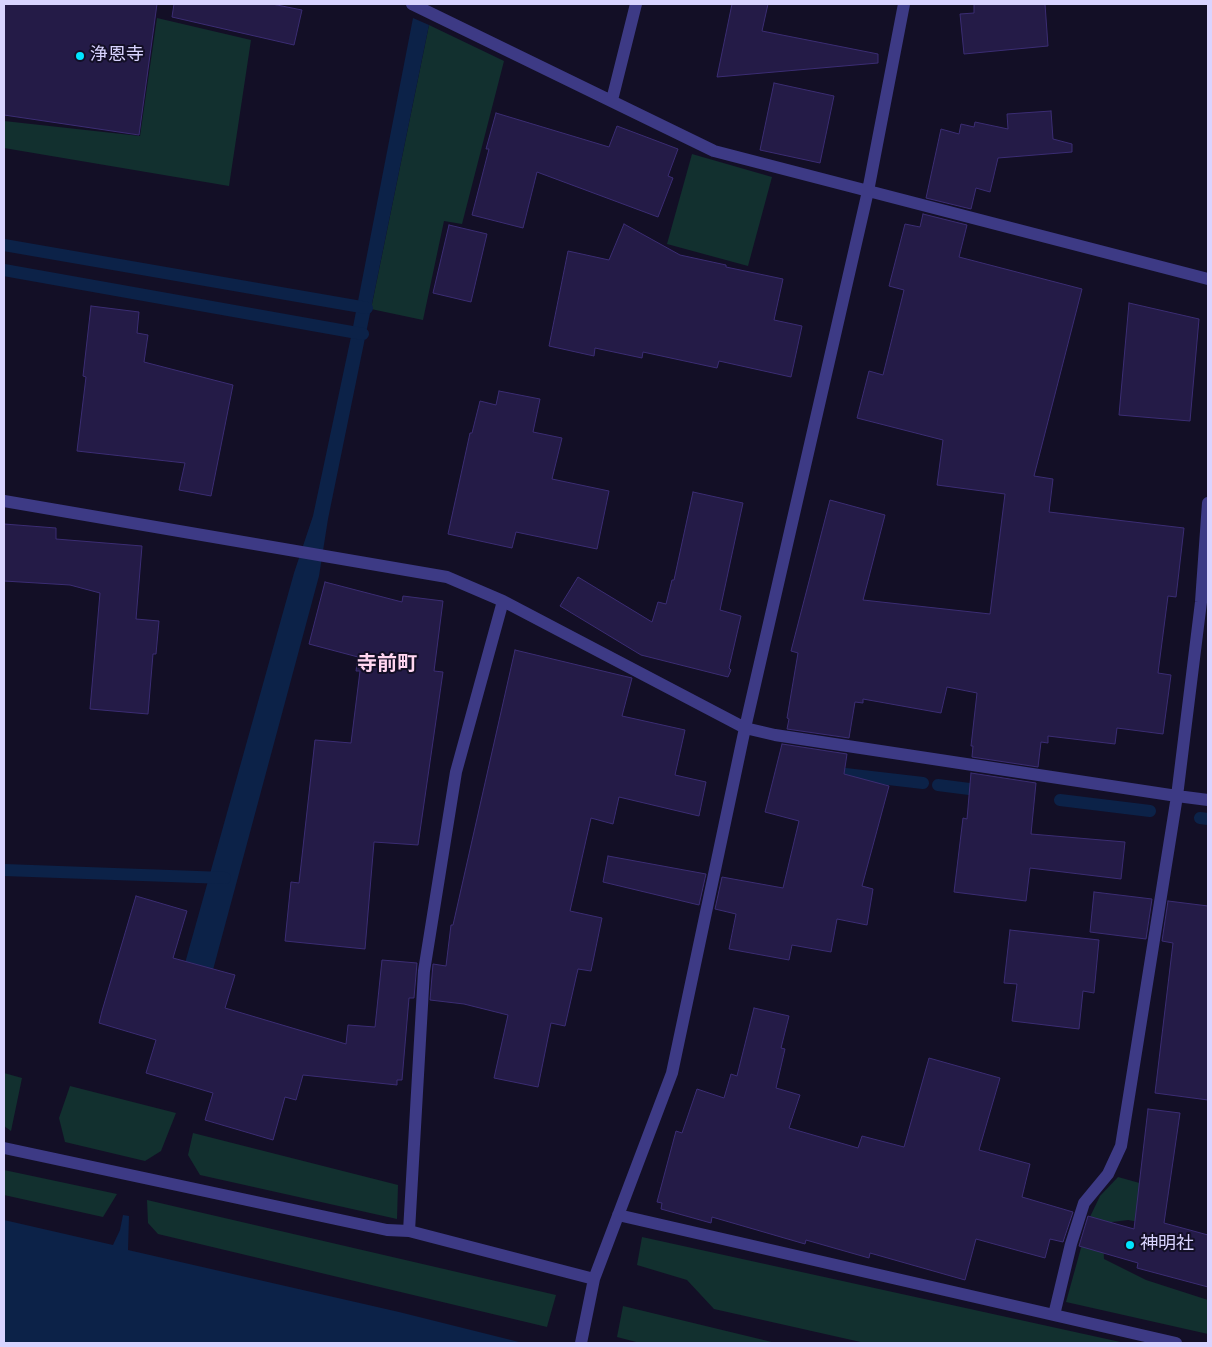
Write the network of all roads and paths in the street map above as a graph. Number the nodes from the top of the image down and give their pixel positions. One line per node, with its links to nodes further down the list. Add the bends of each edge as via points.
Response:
1 (412, 4): 4 (street)
2 (636, 4): 4 (street)
3 (904, 4): 5 (street)
4 (612, 100): 5 (street, via 714,151)
5 (868, 190): 6 (street); 10 (street)
6 (1208, 278)
7 (4, 501): 9 (street, via 447,577)
8 (1208, 503): 11 (street, via 1201,602)
9 (503, 601): 10 (street); 15 (street, via 456,772 424,971)
10 (745, 728): 11 (street); 14 (street, via 672,1073)
11 (1177, 796): 12 (street); 17 (street, via 1121,1146 1108,1174 1084,1203)
12 (1208, 800)
13 (4, 1148): 15 (street, via 387,1230)
14 (618, 1216): 16 (street); 17 (street)
15 (409, 1232): 16 (street)
16 (594, 1279): 18 (street)
17 (1054, 1316): 19 (street)
18 (580, 1343)
19 (1176, 1343)

